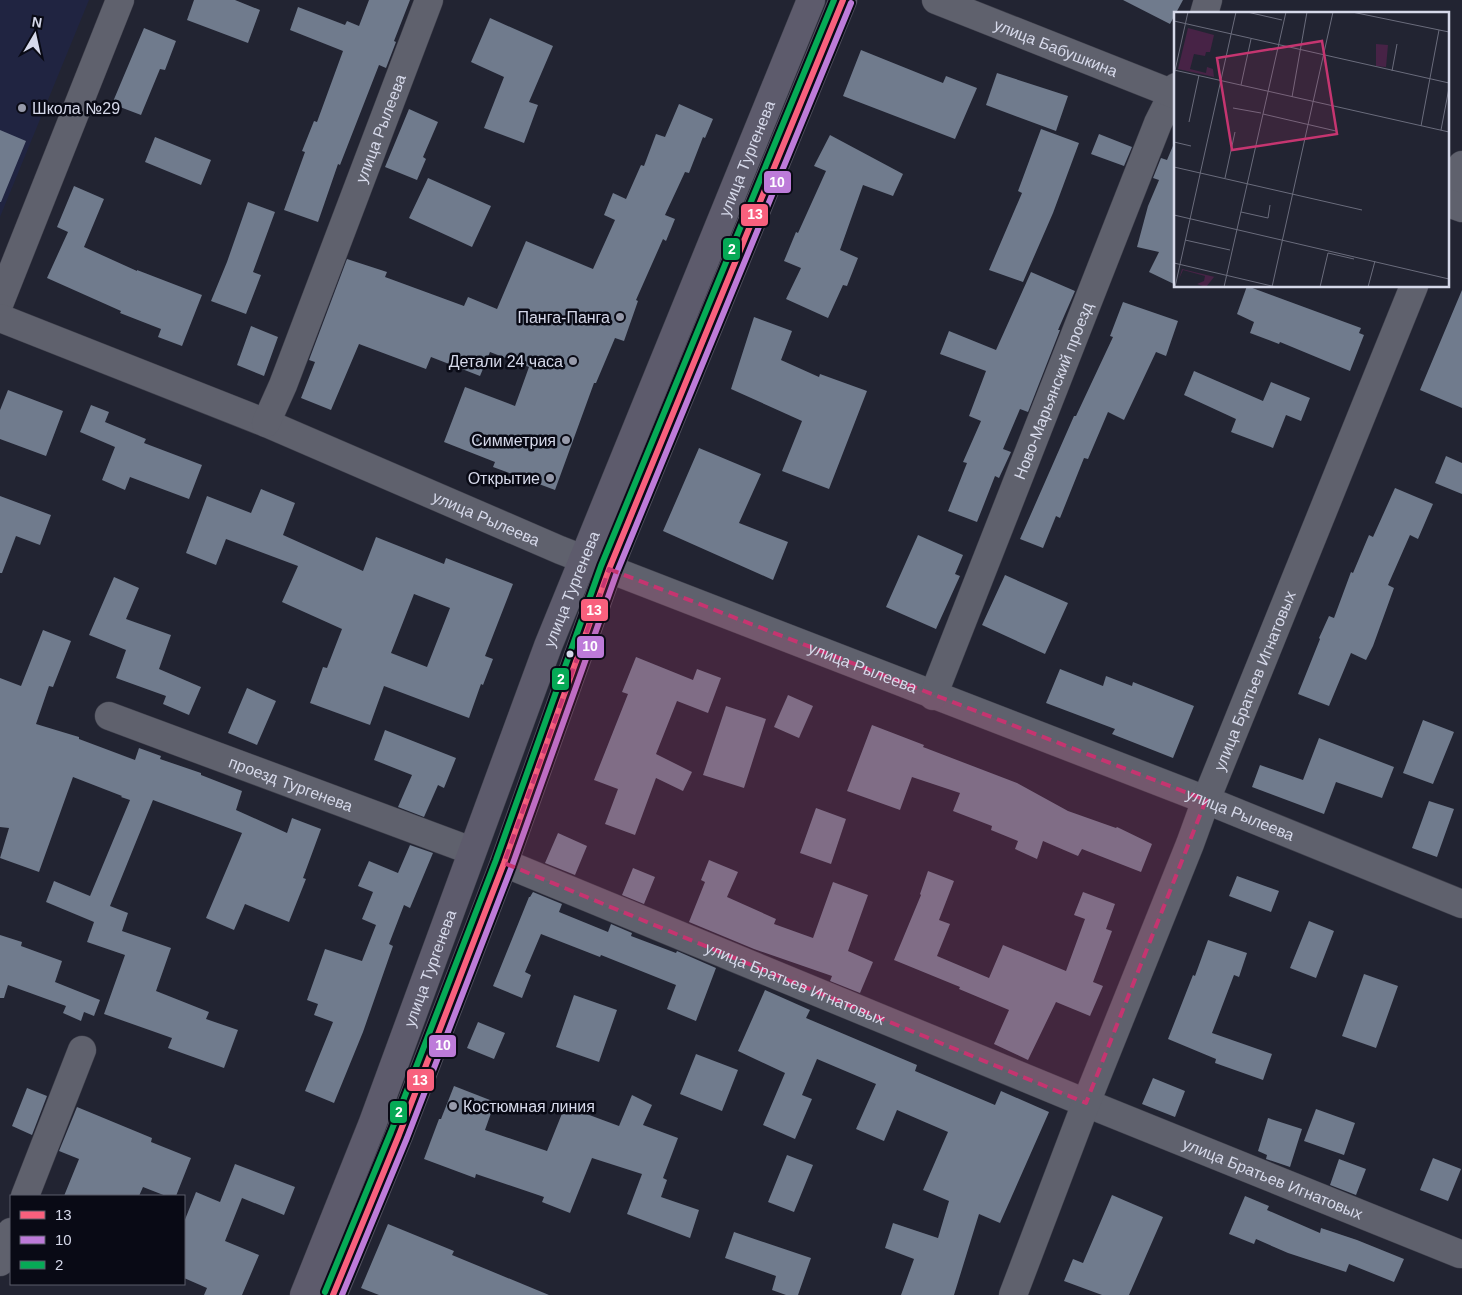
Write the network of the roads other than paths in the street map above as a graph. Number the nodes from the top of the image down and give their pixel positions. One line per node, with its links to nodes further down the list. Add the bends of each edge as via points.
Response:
1 (120, 0): 12 (street)
2 (429, 0): 14 (street, улица Рылеева)
3 (811, 0): 15 (highway, улица Тургенева)
4 (843, 0): 16 (highway, улица Тургенева)
5 (936, 0): 6 (street, улица Бабушкина)
6 (1174, 92): 17 (street, Ново-Марьянский проезд, via 1155,132)
7 (1462, 165): 8 (street)
8 (1450, 198)
9 (1450, 204): 10 (street)
10 (1462, 208)
11 (1413, 288): 19 (street, улица Братьев Игнатовых)
12 (0, 302)
13 (0, 318): 14 (street, улица Рылеева)
14 (266, 423): 15 (street, улица Рылеева)
15 (584, 559): 16 (street, улица Рылеева); 20 (highway, улица Тургенева)
16 (609, 569): 17 (street, улица Рылеева); 21 (highway, улица Тургенева)
17 (933, 696): 19 (street, улица Рылеева)
18 (109, 716): 20 (street, проезд Тургенева)
19 (1206, 800): 22 (street, улица Рылеева); 24 (street, улица Братьев Игнатовых)
20 (472, 851): 29 (highway, улица Тургенева, via 372,1125)
21 (504, 863): 24 (street, улица Братьев Игнатовых); 30 (highway, улица Тургенева)
22 (1462, 904)
23 (82, 1050): 25 (street)
24 (1086, 1103): 27 (street, улица Братьев Игнатовых); 31 (street, улица Братьев Игнатовых)
25 (25, 1195)
26 (10, 1235): 28 (street)
27 (1460, 1254)
28 (0, 1262)
29 (304, 1295)
30 (333, 1295)
31 (1013, 1295)

